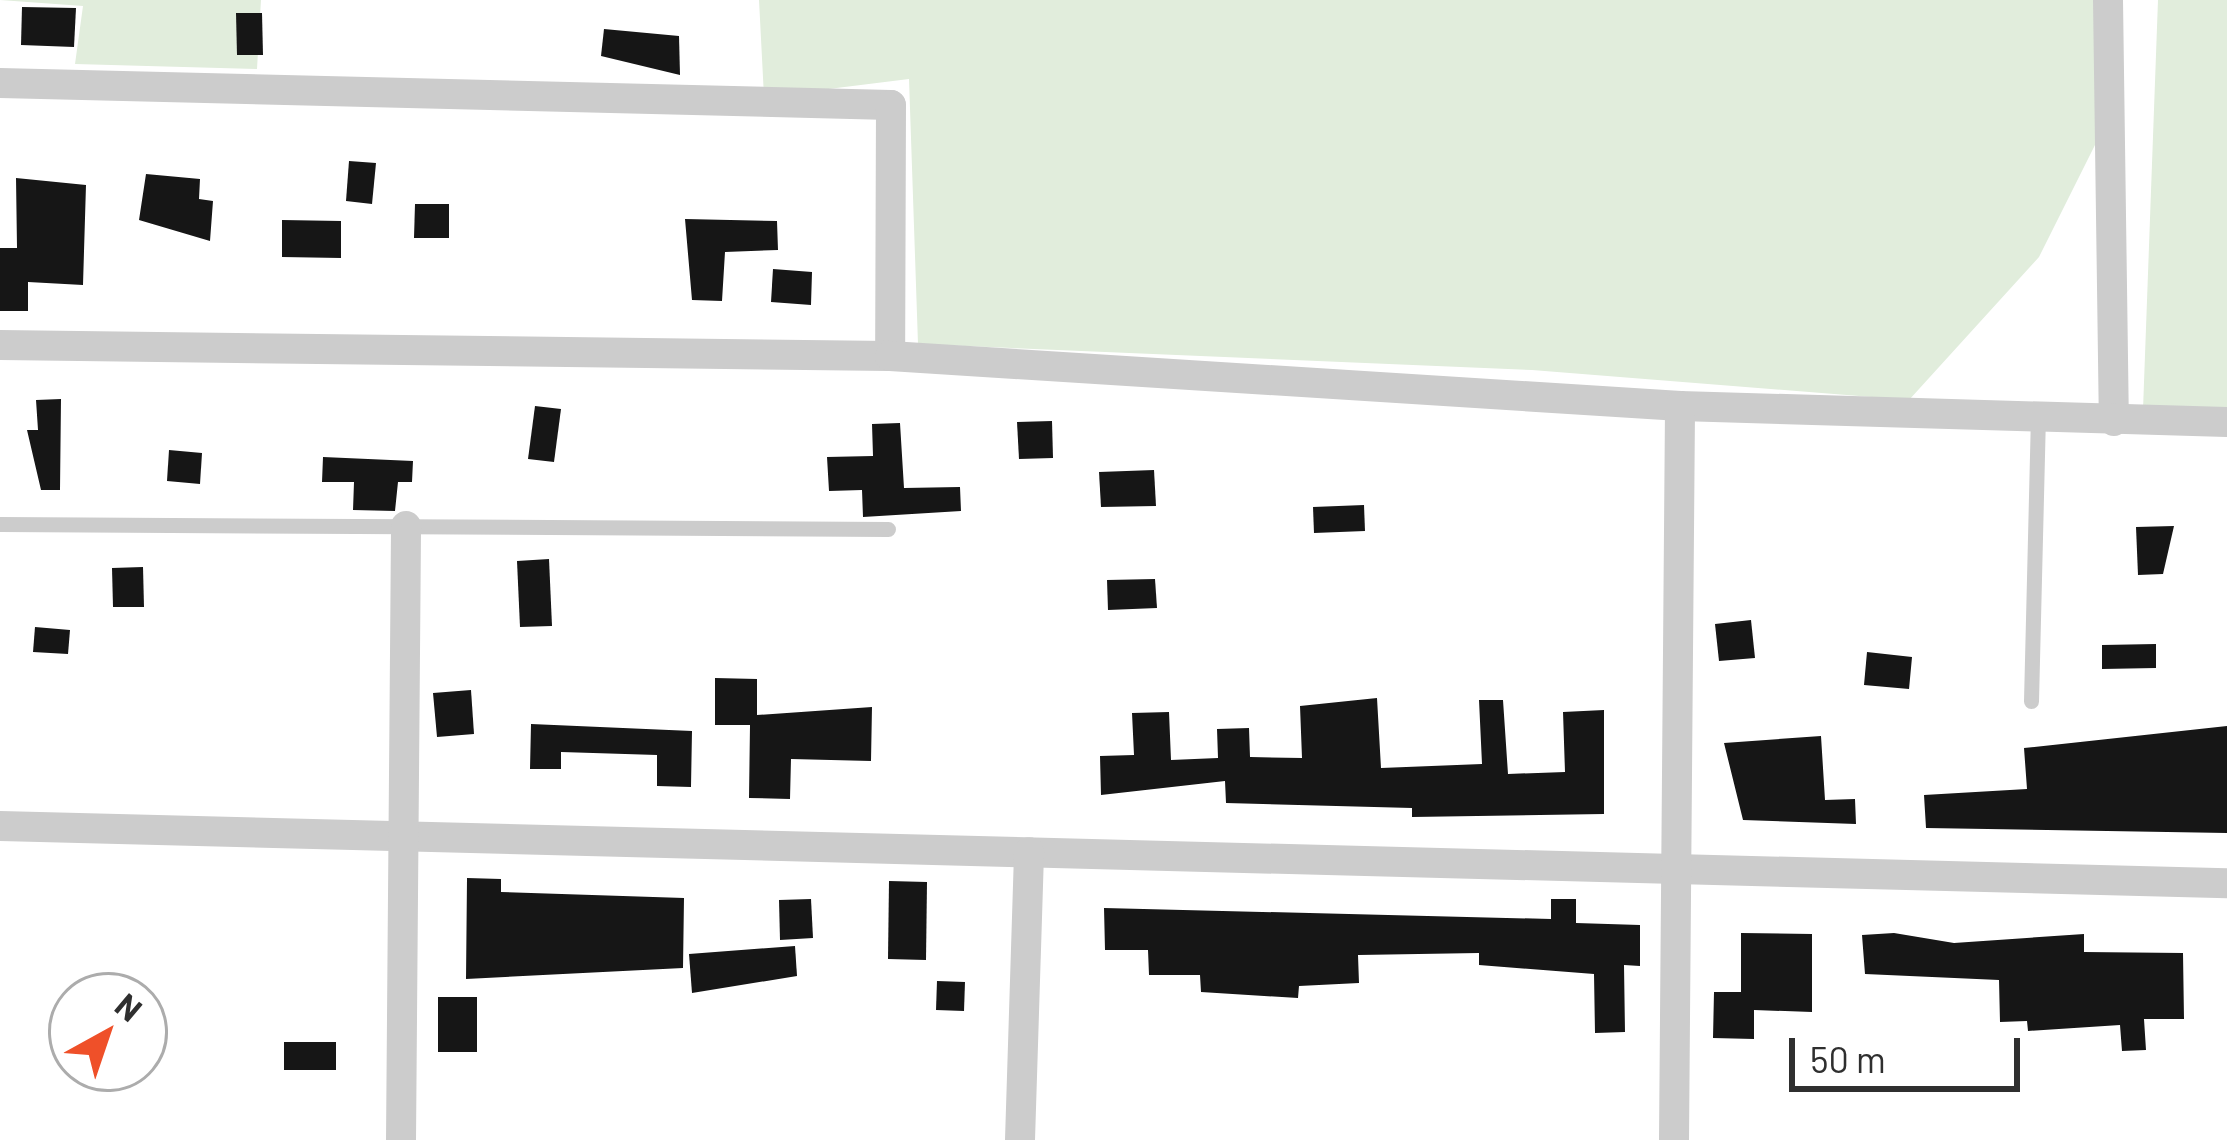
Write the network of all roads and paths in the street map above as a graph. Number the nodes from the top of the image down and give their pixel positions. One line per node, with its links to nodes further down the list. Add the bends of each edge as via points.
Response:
1 (2108, 0): 7 (street)
2 (0, 83): 4 (street, via 891,105)
3 (0, 344): 4 (street)
4 (890, 356): 5 (street)
5 (1680, 406): 6 (street); 16 (street)
6 (2038, 418): 7 (street); 12 (lane)
7 (2114, 421): 8 (street)
8 (2227, 422)
9 (0, 524): 10 (lane)
10 (406, 526): 11 (lane); 14 (street)
11 (888, 530)
12 (2031, 701)
13 (0, 826): 14 (street)
14 (404, 830): 15 (street); 18 (street)
15 (1030, 852): 16 (street); 19 (street)
16 (1675, 876): 17 (street); 20 (street)
17 (2227, 884)
18 (401, 1140)
19 (1020, 1140)
20 (1674, 1140)

